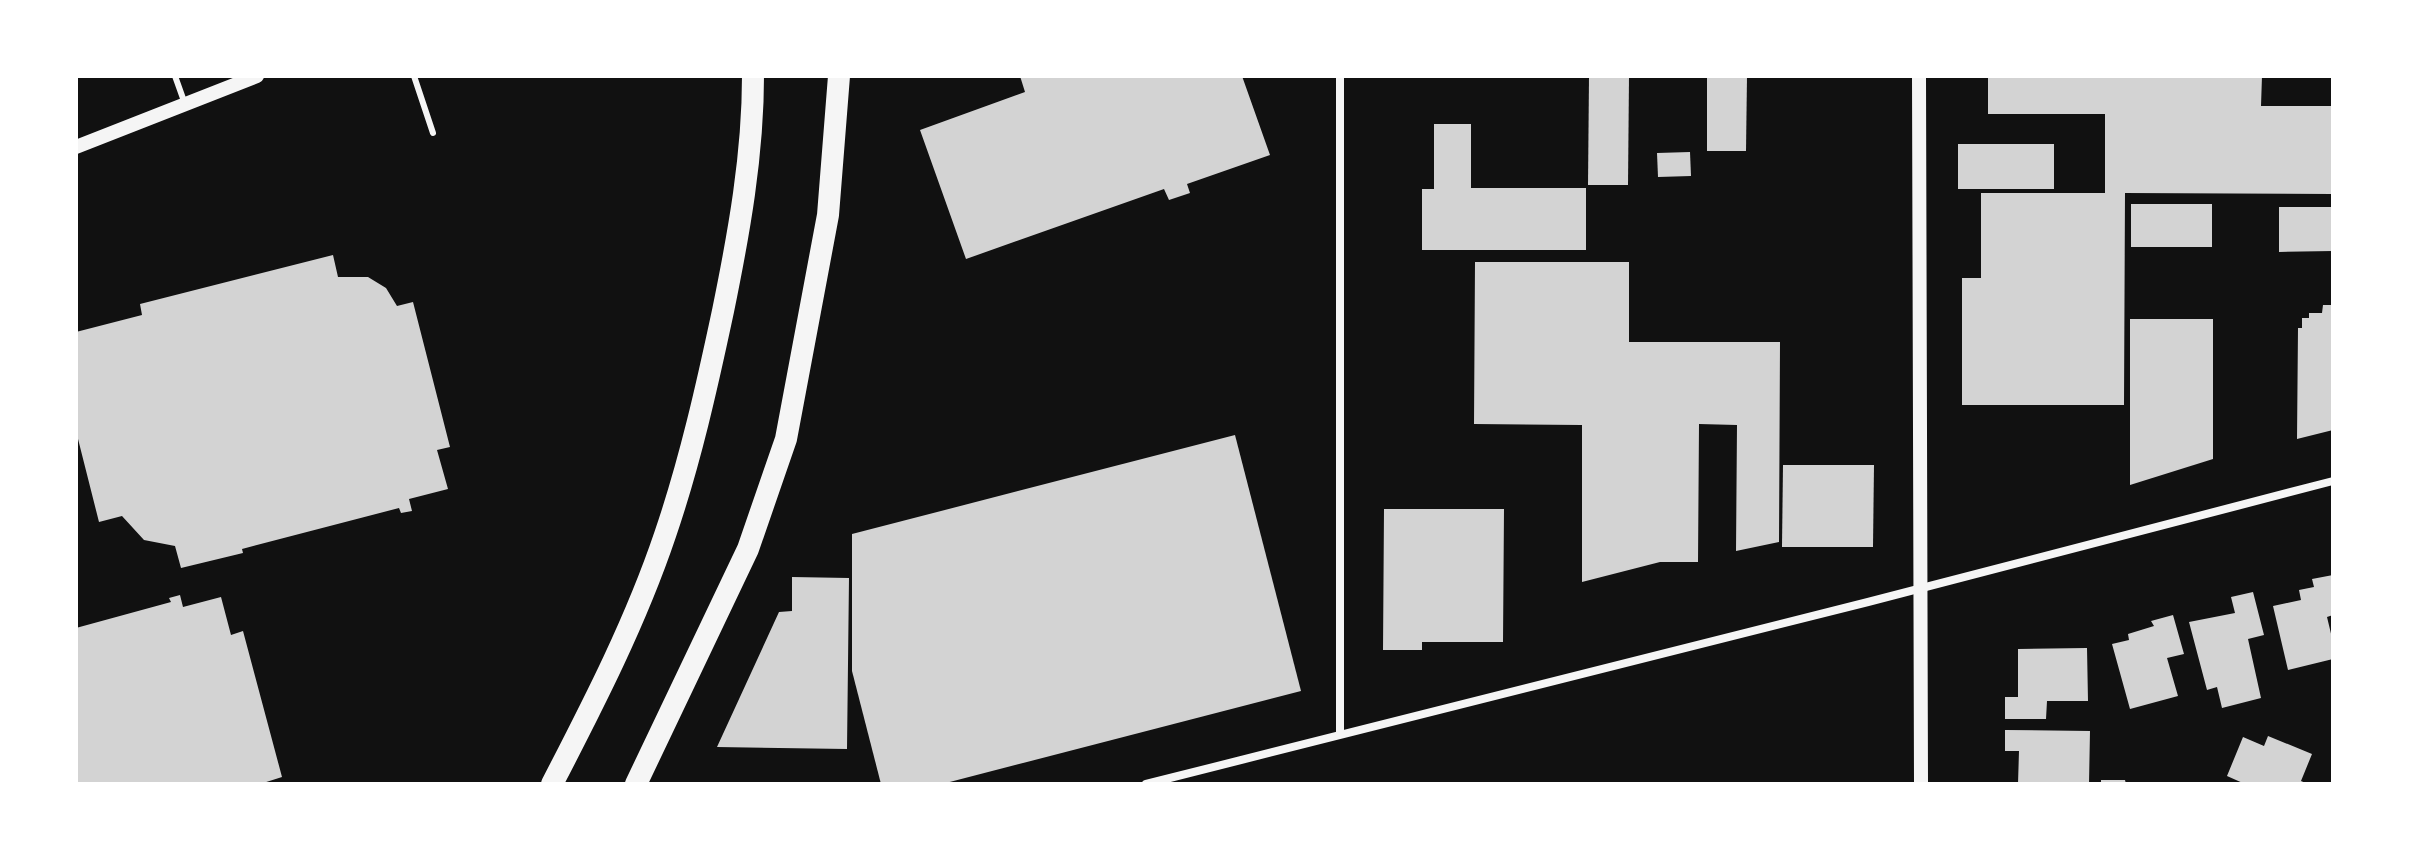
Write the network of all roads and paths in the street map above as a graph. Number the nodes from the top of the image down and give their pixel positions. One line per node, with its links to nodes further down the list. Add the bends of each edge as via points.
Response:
1 (175, 76): 8 (lane)
2 (257, 76): 8 (street)
3 (414, 76): 9 (lane)
4 (753, 76): 14 (highway, via 741,226 707,386 665,534 620,648)
5 (839, 76): 15 (highway, via 828,215 786,439 748,549)
6 (1340, 76): 13 (street)
7 (1919, 76): 12 (street)
8 (185, 104): 10 (street)
9 (433, 133)
10 (76, 147)
11 (2333, 481): 12 (street)
12 (1920, 588): 13 (street); 17 (street)
13 (1340, 734): 16 (street)
14 (552, 784)
15 (636, 784)
16 (1146, 784)
17 (1921, 784)

